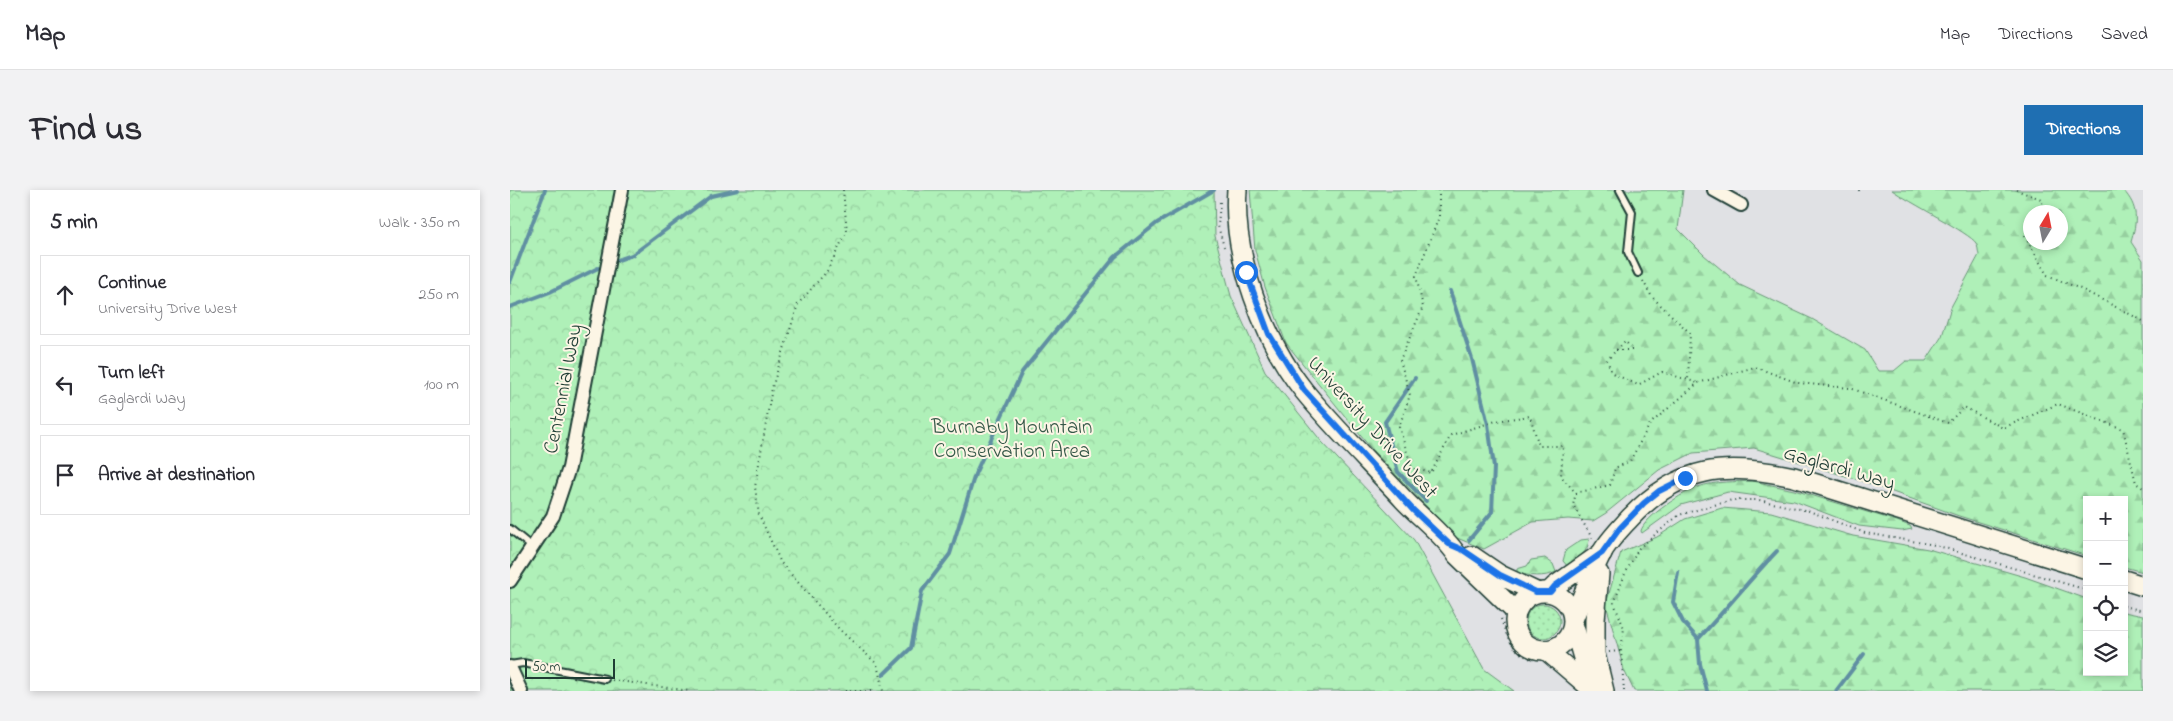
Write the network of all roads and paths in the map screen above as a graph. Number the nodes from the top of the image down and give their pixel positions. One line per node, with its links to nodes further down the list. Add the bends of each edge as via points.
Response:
1 (622, 190): 21 (street, Centennial Way, via 569,468 553,516)
2 (844, 190): 41 (path, via 847,231 827,271 798,304 772,388 755,487 759,515 781,563 840,630 877,664)
3 (1238, 190): 20 (street, University Drive West, via 1239,230 1246,272 1269,334 1282,358 1304,390 1413,510)
4 (1439, 190): 17 (path, via 1439,217 1416,276 1423,307 1400,360 1410,395 1399,427 1412,468 1431,473 1451,435 1496,421 1530,416 1539,446 1563,446 1561,476)
5 (1620, 190): 11 (lane, via 1632,212 1628,252)
6 (1714, 190): 8 (street)
7 (2016, 190): 9 (path, via 2041,199)
8 (1741, 205)
9 (2043, 205)
10 (2033, 250): 12 (path, via 2047,275)
11 (1638, 273): 14 (path, via 1652,297 1690,333)
12 (2143, 321)
13 (1616, 350): 13 (path, via 1625,341 1633,350 1625,350); 14 (path, via 1607,360 1612,373 1638,384 1662,372)
14 (1688, 380): 15 (path)
15 (1698, 383): 16 (path, via 1755,367 1798,383 1850,388 1948,423 1964,407 2003,428 2058,404 2124,429 2136,483); 17 (path, via 1650,424 1630,461 1615,468 1610,485)
16 (2143, 488)
17 (1576, 493): 19 (path, via 1573,505)
18 (510, 529): 21 (lane)
19 (1590, 536)
20 (1449, 544): 28 (street, University Drive West, via 1500,575); 31 (street, University Drive West)
21 (532, 547): 24 (street, Centennial Way)
22 (1602, 553): 23 (street, Gaglardi Way, via 1620,528 1659,491 1714,469 1747,468 1794,477); 28 (street, Gaglardi Way); 32 (street, Gaglardi Way); 36 (street, via 1594,620)
23 (2083, 568)
24 (510, 581)
25 (2128, 581): 26 (street)
26 (2143, 586)
27 (2083, 589): 42 (path, via 1935,545 1865,533 1809,512 1759,500 1732,500 1679,515 1639,548 1614,603 1624,628 1621,651)
28 (1543, 592): 31 (street, via 1523,599); 32 (street, via 1566,600)
29 (2128, 607): 30 (path)
30 (2143, 611)
31 (1516, 612): 33 (street, via 1516,630 1521,638 1536,649)
32 (1574, 622): 33 (street, via 1564,643); 36 (street)
33 (1546, 650): 36 (street)
34 (510, 666): 35 (lane, via 523,664); 37 (street)
35 (605, 679): 38 (path)
36 (1597, 690)
37 (521, 691)
38 (690, 691)
39 (845, 691): 40 (path)
40 (874, 691)
41 (883, 691)
42 (1624, 691)

